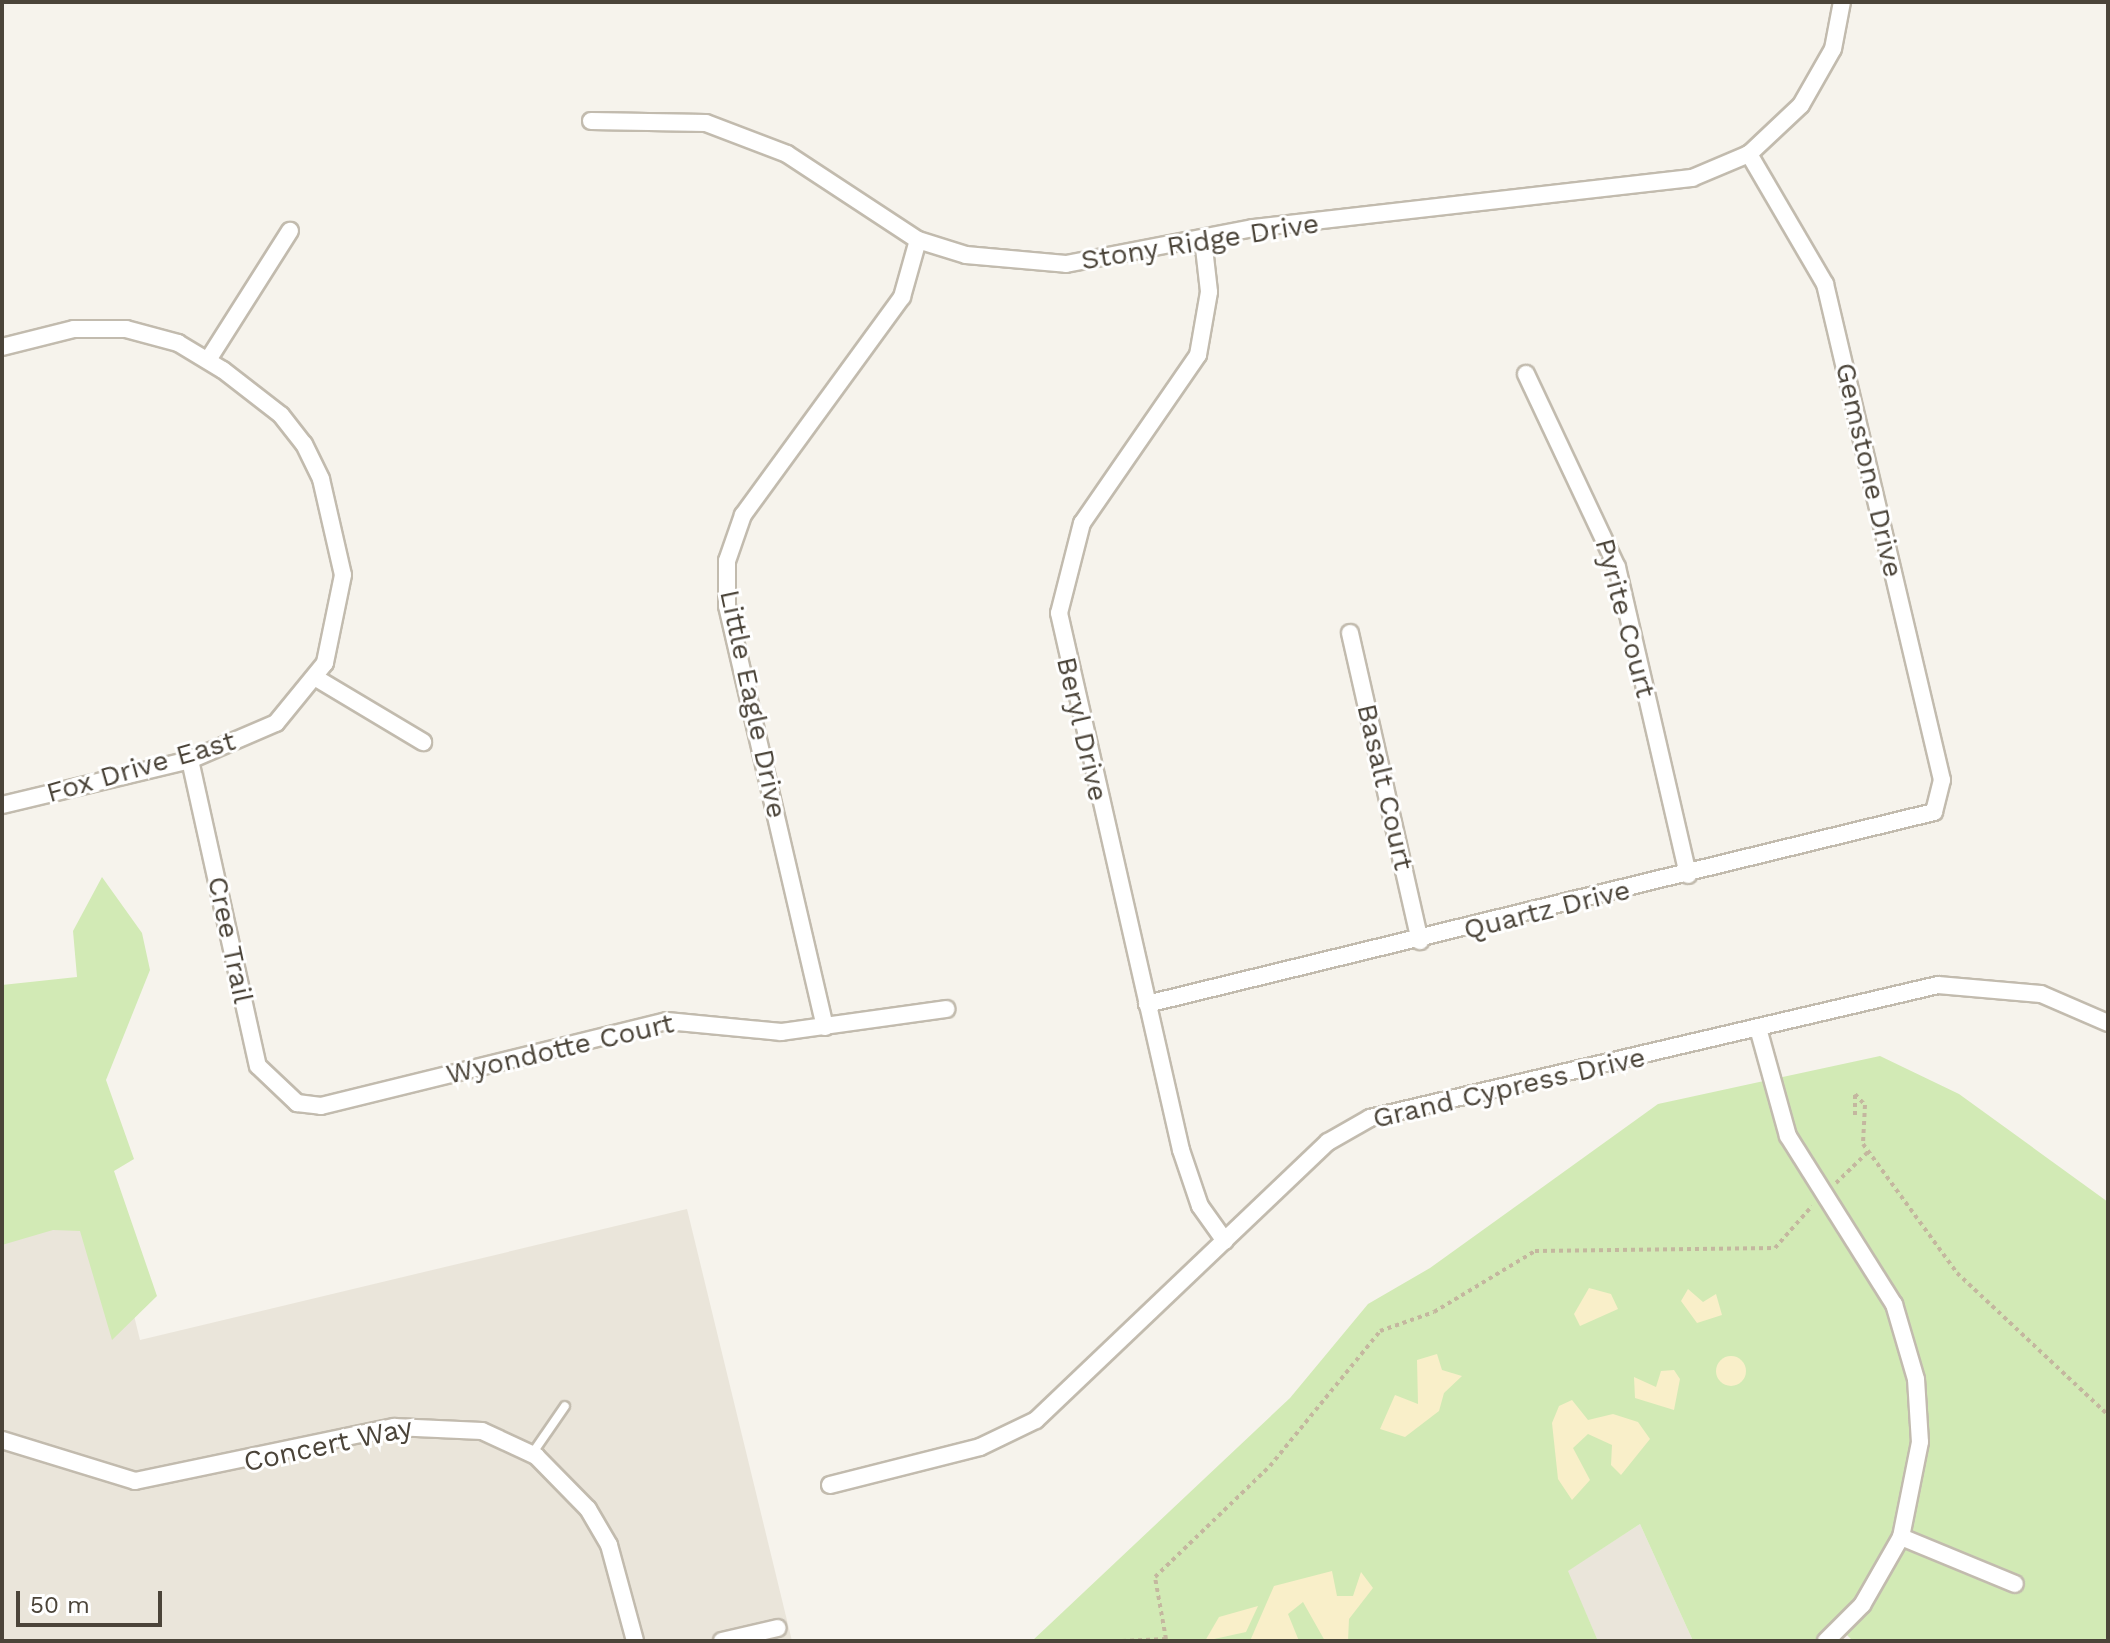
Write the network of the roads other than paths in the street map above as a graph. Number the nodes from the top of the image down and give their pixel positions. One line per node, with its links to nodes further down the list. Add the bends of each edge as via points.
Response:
1 (1842, 2): 3 (street, Stony Ridge Drive, via 1833,49 1814,88)
2 (591, 121): 6 (street, Stony Ridge Drive, via 706,123 752,137)
3 (1749, 154): 5 (street, Stony Ridge Drive, via 1651,186); 14 (street, Gemstone Drive, via 1825,284 1942,780)
4 (290, 231): 8 (street)
5 (1203, 239): 6 (street, Stony Ridge Drive, via 1066,264 966,255); 18 (street, Beryl Drive, via 1209,292 1198,355 1082,523 1059,613)
6 (918, 240): 21 (street, Little Eagle Drive, via 902,297 743,515 727,561 727,606)
7 (2, 347): 8 (street, Fox Drive East, via 102,327 152,334)
8 (208, 360): 11 (street, Fox Drive East, via 281,415 321,479 338,539 342,599 333,644)
9 (1526, 374): 16 (street, Pyrite Court, via 1617,567)
10 (1350, 633): 17 (street, Basalt Court)
11 (316, 678): 12 (street); 13 (street, Fox Drive East, via 276,723)
12 (423, 742)
13 (190, 760): 15 (street, Fox Drive East); 23 (street, Cree Trail, via 258,1066)
14 (1940, 803): 16 (street, Quartz Drive, via 1921,821)
15 (2, 805)
16 (1688, 875): 17 (street, Quartz Drive)
17 (1420, 941): 18 (street, Quartz Drive)
18 (1147, 1004): 24 (street, Beryl Drive, via 1189,1179)
19 (946, 1009): 21 (street, Wyondotte Court)
20 (2108, 1023): 22 (street, Grand Cypress Drive, via 2041,994 1973,984 1910,990)
21 (825, 1027): 23 (street, Wyondotte Court, via 781,1032 667,1021 321,1106)
22 (1758, 1028): 24 (street, Grand Cypress Drive, via 1370,1118 1328,1142); 29 (street, via 1788,1136 1894,1304 1916,1379 1920,1442)
23 (297, 1103)
24 (1225, 1241): 28 (street, Grand Cypress Drive, via 1036,1420 980,1447)
25 (565, 1406): 27 (lane)
26 (2, 1440): 27 (street, Concert Way, via 135,1481 417,1425 482,1431)
27 (532, 1454): 32 (street, Concert Way, via 566,1482 609,1545)
28 (830, 1485)
29 (1901, 1537): 30 (street); 34 (street, via 1862,1605)
30 (2015, 1584)
31 (778, 1628): 33 (street)
32 (635, 1641)
33 (722, 1641)
34 (1826, 1641)

